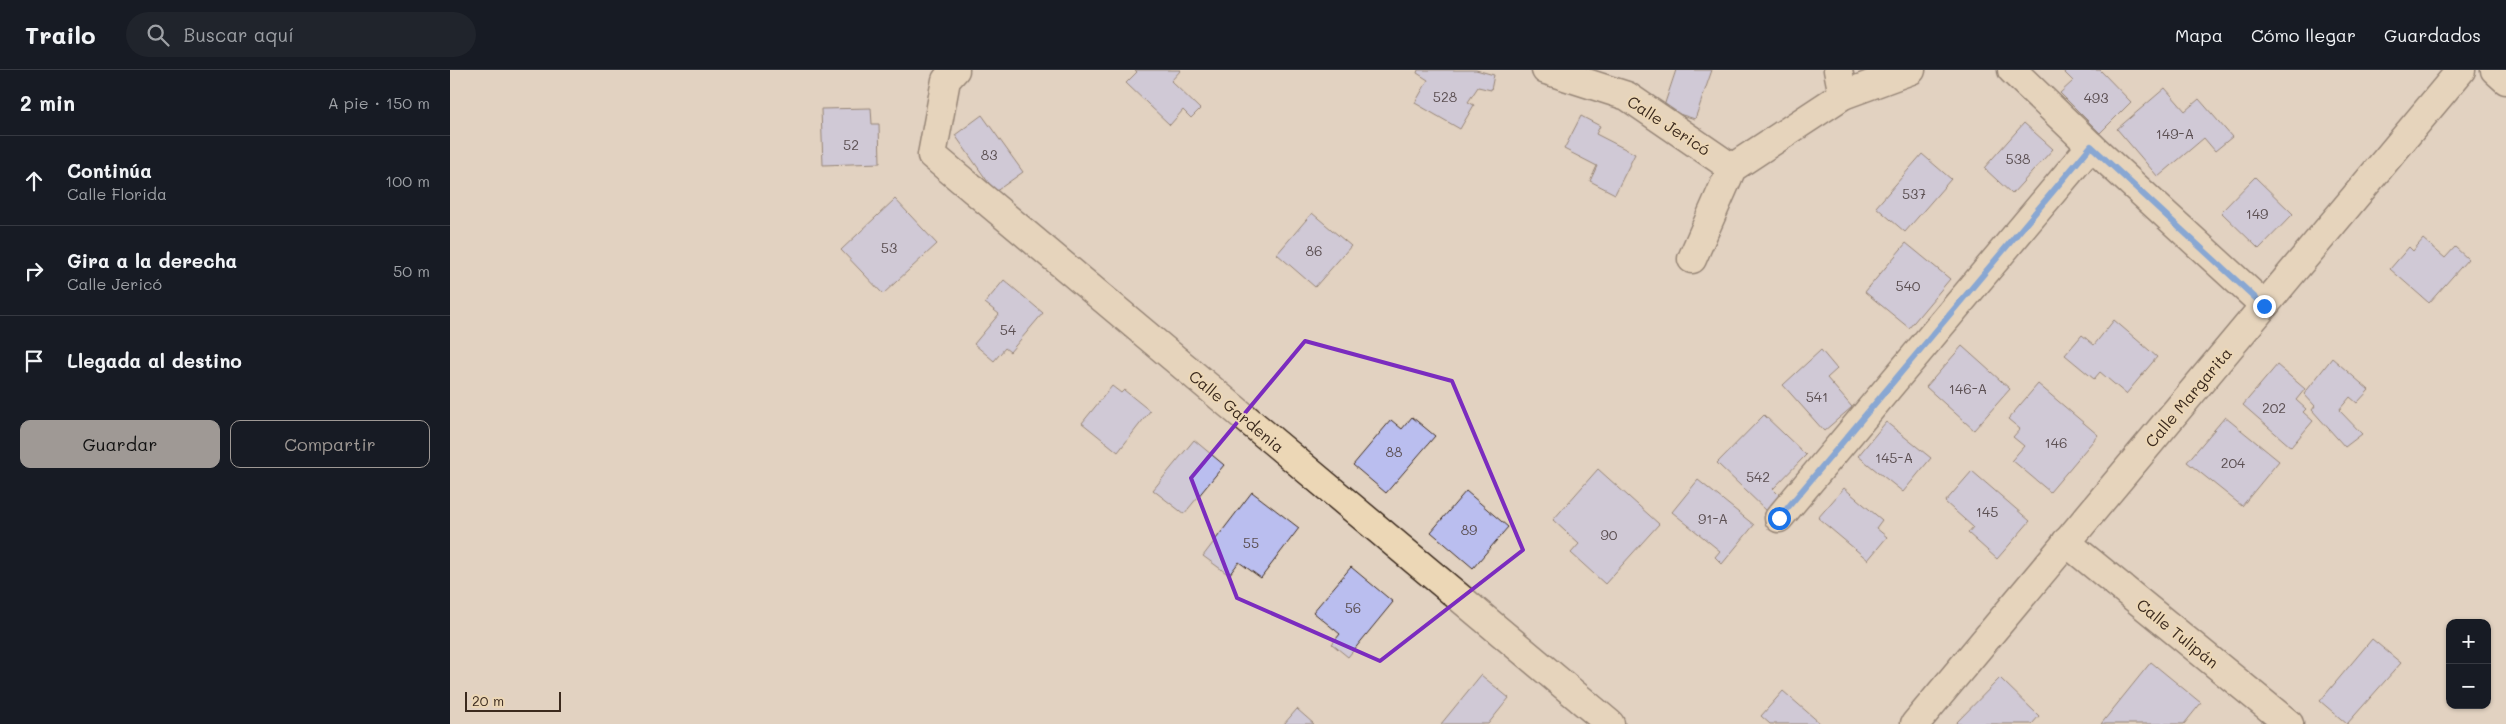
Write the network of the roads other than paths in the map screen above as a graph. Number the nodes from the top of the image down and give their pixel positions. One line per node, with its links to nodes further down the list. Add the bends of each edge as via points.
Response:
1 (955, 70): 15 (street, Calle Gardenia, via 946,80 932,154)
2 (1546, 70): 10 (street, Calle Jericó, via 1627,96)
3 (1911, 70): 8 (street)
4 (2012, 70): 9 (street)
5 (2461, 70): 12 (street, Calle Margarita)
6 (2494, 70): 7 (street)
7 (2506, 80)
8 (1840, 82): 10 (street)
9 (2091, 146): 12 (street); 13 (street)
10 (1732, 168): 11 (street)
11 (1692, 259)
12 (2264, 306): 14 (street, Calle Margarita)
13 (1779, 518)
14 (2066, 542): 16 (street, Calle Margarita); 17 (street, Calle Tulipán)
15 (1610, 724)
16 (1915, 724)
17 (2290, 724)

